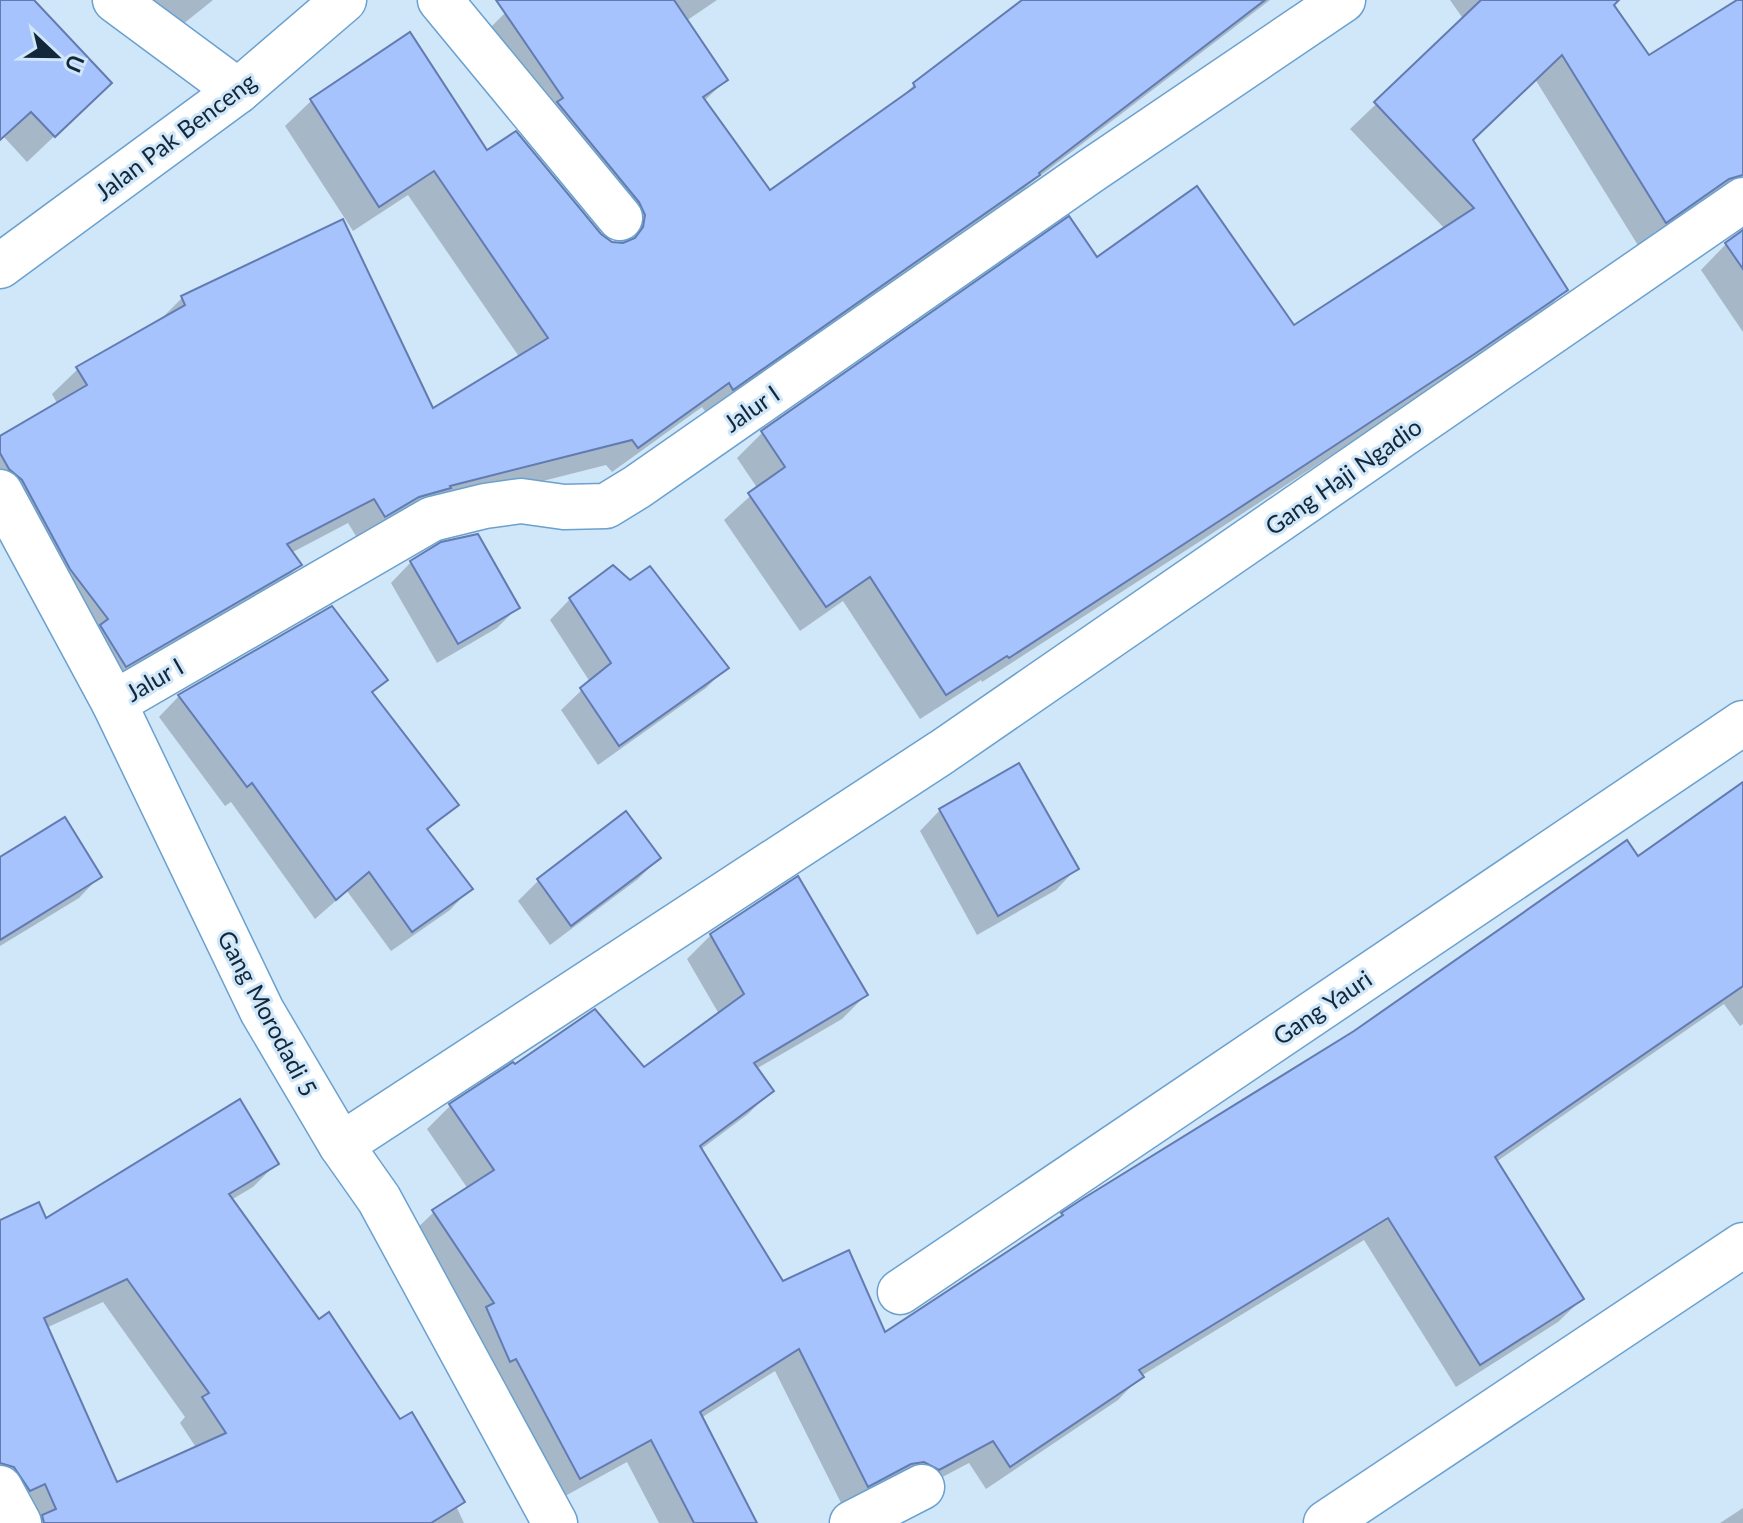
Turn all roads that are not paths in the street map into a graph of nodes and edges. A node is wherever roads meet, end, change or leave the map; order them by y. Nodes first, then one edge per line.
1 (115, 0) edge
2 (344, 0) edge
3 (440, 0) edge
4 (1343, 0) edge
5 (238, 91) junction
6 (1743, 200) edge
7 (620, 218) dead end
8 (0, 266) edge
9 (0, 492) edge
10 (114, 703) junction
11 (1743, 723) edge
12 (341, 1145) junction
13 (1743, 1245) edge
14 (900, 1292) dead end
15 (922, 1487) dead end
16 (0, 1488) edge
17 (19, 1523) edge
18 (555, 1523) edge
19 (852, 1523) edge
20 (1326, 1523) edge

1 - 5 street
2 - 5 street, Jalan Pak Benceng
3 - 7 street
4 - 10 street, Jalur I
5 - 8 street, Jalan Pak Benceng
6 - 12 street, Gang Haji Ngadio
9 - 10 street, Gang Morodadi 5
10 - 12 street, Gang Morodadi 5
11 - 14 street, Gang Yauri
12 - 18 street, Gang Morodadi 5
13 - 20 street
15 - 19 street
16 - 17 street

